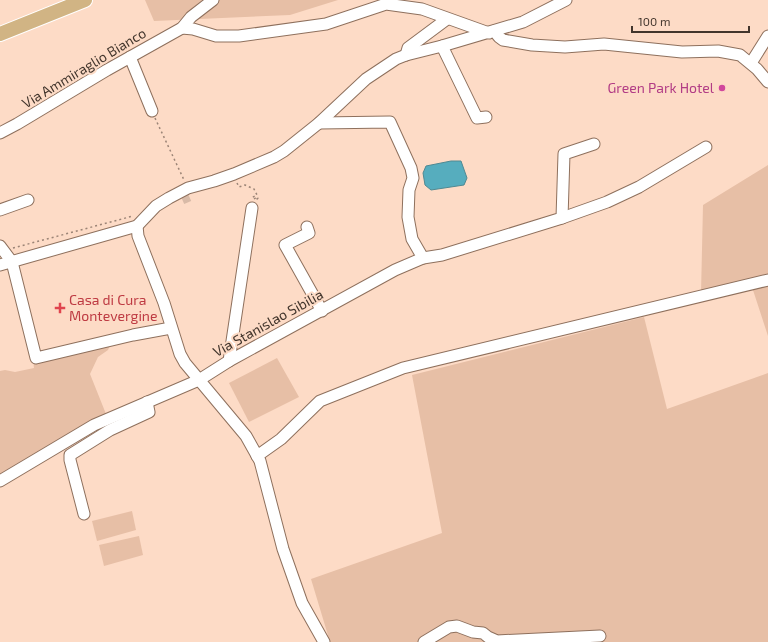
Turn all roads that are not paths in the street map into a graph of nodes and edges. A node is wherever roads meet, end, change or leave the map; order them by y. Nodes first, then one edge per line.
1 (85, 0) edge
2 (213, 0) edge
3 (566, 0) edge
4 (424, 4) edge
5 (447, 19) junction
6 (463, 24) junction
7 (189, 25) junction
8 (491, 32) junction
9 (0, 34) edge
10 (768, 36) edge
11 (464, 40) junction
12 (442, 46) junction
13 (406, 55) junction
14 (130, 57) junction
15 (751, 63) junction
16 (768, 82) edge
17 (152, 111) road end
18 (486, 117) dead end
19 (319, 123) junction
20 (0, 133) edge
21 (594, 144) dead end
22 (706, 147) dead end
23 (28, 200) dead end
24 (251, 202) road end
25 (0, 210) edge
26 (562, 218) junction
27 (137, 226) junction
28 (307, 227) dead end
29 (2, 248) edge
30 (423, 258) junction
31 (12, 262) junction
32 (0, 265) edge
33 (768, 280) edge
34 (322, 311) junction
35 (171, 328) junction
36 (229, 361) junction
37 (199, 380) junction
38 (147, 402) junction
39 (257, 456) junction
40 (0, 481) edge
41 (84, 514) dead end
42 (600, 636) dead end
43 (475, 637) edge
44 (324, 642) edge
45 (424, 642) edge

1 - 9 main road
2 - 7 street, Via Ammiraglio Bianco
3 - 8 street
4 - 5 street
4 - 7 street
5 - 6 street
5 - 13 street
6 - 8 street
6 - 11 street
7 - 14 street, Via Ammiraglio Bianco
8 - 11 street
8 - 15 street
10 - 15 street
11 - 12 street
12 - 13 street
12 - 18 street
13 - 19 street
14 - 17 street
14 - 20 street, Via Ammiraglio Bianco
15 - 16 street
19 - 27 street
19 - 30 street
21 - 26 street
22 - 26 street, Via Stanislao Sibilia
23 - 25 street
24 - 36 street
26 - 30 street, Via Stanislao Sibilia
27 - 31 street
27 - 35 street
28 - 34 street
29 - 31 street
30 - 34 street, Via Stanislao Sibilia
31 - 32 street
31 - 35 street
33 - 39 street
34 - 36 street, Via Stanislao Sibilia
35 - 37 street
36 - 37 street, Via Stanislao Sibilia
37 - 38 street, Via Stanislao Sibilia
37 - 39 street
38 - 40 street, Via Stanislao Sibilia
38 - 41 street
39 - 44 street
42 - 43 street
43 - 45 street

